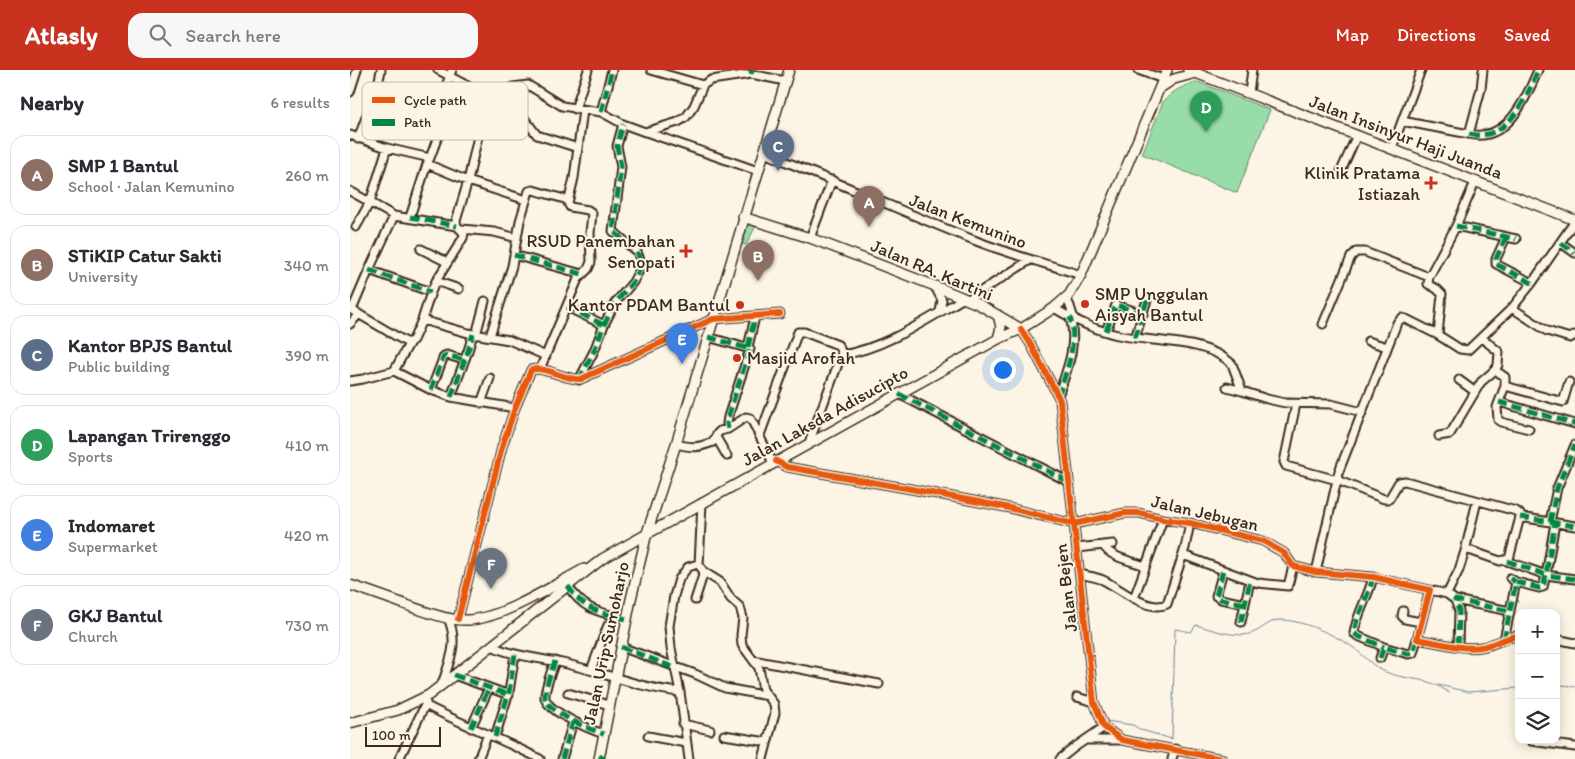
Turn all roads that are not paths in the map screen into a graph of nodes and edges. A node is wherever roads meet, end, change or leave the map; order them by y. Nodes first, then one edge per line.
1 (357, 70) edge
2 (438, 70) edge
3 (588, 70) edge
4 (612, 70) edge
5 (650, 70) edge
6 (789, 70) edge
7 (1138, 70) edge
8 (1252, 70) edge
9 (1421, 70) edge
10 (1483, 70) edge
11 (1538, 70) edge
12 (751, 72) edge
13 (1192, 72) edge
14 (450, 73) edge
15 (1163, 79) edge
16 (785, 81) junction
17 (465, 82) edge
18 (528, 85) edge
19 (703, 85) junction
20 (350, 92) edge
21 (1249, 93) junction
22 (579, 109) junction
23 (601, 112) junction
24 (1402, 121) junction
25 (528, 123) edge
26 (623, 124) junction
27 (362, 127) edge
28 (645, 132) junction
29 (1469, 134) junction
30 (350, 135) edge
31 (1357, 135) junction
32 (358, 138) junction
33 (362, 139) edge
34 (364, 140) edge
35 (437, 140) edge
36 (476, 140) edge
37 (387, 148) junction
38 (578, 148) junction
39 (1392, 148) junction
40 (764, 153) junction
41 (428, 161) junction
42 (758, 171) junction
43 (1341, 171) dead end
44 (832, 180) junction
45 (468, 181) junction
46 (1475, 182) junction
47 (350, 191) edge
48 (526, 200) junction
49 (568, 200) junction
50 (370, 202) junction
51 (394, 216) junction
52 (410, 217) junction
53 (743, 217) junction
54 (1575, 220) edge
55 (1456, 226) junction
56 (356, 227) dead end
57 (460, 228) junction
58 (1506, 237) junction
59 (517, 238) junction
60 (810, 238) junction
61 (1516, 239) dead end
62 (1561, 243) junction
63 (421, 249) dead end
64 (1575, 253) edge
65 (514, 255) junction
66 (1030, 260) junction
67 (447, 262) junction
68 (369, 270) junction
69 (582, 274) junction
70 (1081, 275) junction
71 (1429, 277) junction
72 (436, 281) junction
73 (1532, 283) junction
74 (935, 286) junction
75 (459, 289) dead end
76 (431, 292) junction
77 (1066, 298) junction
78 (965, 299) junction
79 (1148, 300) dead end
80 (485, 301) dead end
81 (566, 307) junction
82 (1054, 308) junction
83 (1512, 308) junction
84 (354, 311) edge
85 (940, 312) junction
86 (780, 314) dead end
87 (1143, 314) junction
88 (998, 315) junction
89 (755, 317) junction
90 (1072, 318) junction
91 (713, 319) junction
92 (422, 320) junction
93 (350, 324) edge
94 (1323, 324) dead end
95 (604, 325) junction
96 (1021, 329) junction
97 (1106, 331) junction
98 (474, 335) junction
99 (1438, 335) junction
100 (1575, 335) edge
101 (490, 336) junction
102 (708, 337) junction
103 (1136, 338) junction
104 (1482, 338) junction
105 (998, 339) junction
106 (1368, 341) dead end
107 (410, 342) junction
108 (748, 347) junction
109 (1387, 347) junction
110 (842, 355) junction
111 (546, 356) junction
112 (464, 360) junction
113 (540, 369) junction
114 (1495, 370) junction
115 (394, 371) junction
116 (490, 378) dead end
117 (579, 380) junction
118 (1459, 380) dead end
119 (350, 381) edge
120 (1569, 382) dead end
121 (1505, 386) junction
122 (1227, 387) dead end
123 (431, 390) junction
124 (1242, 391) junction
125 (1474, 391) junction
126 (900, 394) junction
127 (1058, 396) junction
128 (451, 397) junction
129 (1499, 402) junction
130 (481, 403) junction
131 (1296, 404) junction
132 (515, 408) junction
133 (1362, 412) junction
134 (1575, 424) edge
135 (728, 428) junction
136 (1529, 429) dead end
137 (760, 435) junction
138 (1439, 436) dead end
139 (716, 437) junction
140 (809, 443) junction
141 (676, 444) junction
142 (1575, 445) edge
143 (726, 456) dead end
144 (775, 462) junction
145 (1337, 480) junction
146 (1069, 482) junction
147 (1477, 501) junction
148 (702, 504) junction
149 (656, 506) junction
150 (1520, 517) junction
151 (672, 519) junction
152 (1163, 519) junction
153 (1552, 522) junction
154 (1190, 523) junction
155 (1074, 524) junction
156 (1575, 526) edge
157 (647, 533) junction
158 (1113, 544) dead end
159 (1103, 545) junction
160 (624, 546) junction
161 (1077, 548) junction
162 (1465, 551) junction
163 (1183, 555) junction
164 (602, 559) junction
165 (639, 561) junction
166 (1507, 561) junction
167 (698, 564) junction
168 (1145, 566) junction
169 (1293, 566) junction
170 (1223, 570) junction
171 (704, 572) junction
172 (1316, 572) junction
173 (1080, 574) junction
174 (1546, 575) junction
175 (1373, 577) junction
176 (1575, 579) edge
177 (1250, 581) junction
178 (350, 585) edge
179 (568, 586) junction
180 (1430, 590) junction
181 (1447, 594) junction
182 (1134, 598) junction
183 (695, 600) dead end
184 (1456, 600) junction
185 (1245, 604) junction
186 (1403, 611) dead end
187 (1510, 611) junction
188 (448, 618) junction
189 (626, 619) junction
190 (458, 620) junction
191 (1241, 622) dead end
192 (1421, 622) junction
193 (608, 625) dead end
194 (1418, 636) junction
195 (1515, 636) edge
196 (1504, 640) junction
197 (1560, 641) edge
198 (1575, 643) edge
199 (492, 646) junction
200 (1458, 646) junction
201 (621, 647) junction
202 (1384, 647) junction
203 (515, 654) junction
204 (1380, 658) dead end
205 (753, 660) junction
206 (555, 661) junction
207 (675, 668) junction
208 (591, 670) junction
209 (454, 675) junction
210 (615, 678) junction
211 (442, 684) junction
212 (879, 684) dead end
213 (489, 688) junction
214 (680, 692) junction
215 (568, 693) dead end
216 (509, 695) junction
217 (429, 696) junction
218 (768, 696) junction
219 (1077, 697) dead end
220 (1094, 702) junction
221 (425, 705) junction
222 (609, 705) junction
223 (573, 722) junction
224 (350, 723) edge
225 (683, 724) junction
226 (1104, 727) junction
227 (471, 728) junction
228 (710, 730) dead end
229 (604, 734) junction
230 (492, 735) junction
231 (724, 735) dead end
232 (648, 736) dead end
233 (1084, 740) junction
234 (1122, 740) junction
235 (768, 742) junction
236 (686, 743) junction
237 (1553, 744) edge
238 (1575, 747) edge
239 (1175, 749) junction
240 (601, 758) edge
241 (399, 759) edge
242 (478, 759) edge
243 (540, 759) edge
244 (562, 759) edge
245 (689, 759) edge
246 (762, 759) edge
247 (1060, 759) edge
248 (1172, 759) edge
249 (1223, 759) edge

1 - 20 street
2 - 14 street
3 - 22 street
4 - 23 street
5 - 19 street
6 - 16 main road, Jalan Urip Sumoharjo
7 - 15 street
8 - 21 street
9 - 24 street
10 - 29 street
11 - 29 street
12 - 16 street
12 - 19 street
13 - 15 main road, Jalan Insinyur Haji Juanda
13 - 21 main road, Jalan Insinyur Haji Juanda
14 - 17 street
15 - 70 main road
16 - 40 main road, Jalan Urip Sumoharjo
18 - 22 street
19 - 28 street
21 - 31 main road, Jalan Insinyur Haji Juanda
22 - 23 street
22 - 38 street
23 - 26 street
24 - 29 street
24 - 39 street
25 - 38 street
26 - 28 street
26 - 95 street
27 - 32 street
28 - 42 street
30 - 32 street
31 - 39 main road, Jalan Insinyur Haji Juanda
31 - 43 street
32 - 33 street
34 - 37 street
35 - 41 street
36 - 45 street
37 - 41 street
37 - 50 street
38 - 49 street
39 - 46 main road, Jalan Insinyur Haji Juanda
40 - 42 main road, Jalan Urip Sumoharjo
40 - 44 street, Jalan Kemunino
41 - 45 street
41 - 52 street
42 - 53 main road, Jalan Urip Sumoharjo
44 - 60 street
44 - 66 street, Jalan Kemunino
45 - 48 street
45 - 57 street
46 - 54 main road, Jalan Insinyur Haji Juanda
46 - 55 street
47 - 50 street
48 - 49 street
48 - 59 street
49 - 69 street
50 - 51 street
50 - 56 street
51 - 52 street
51 - 68 street
52 - 57 street
53 - 60 main road, Jalan RA. Kartini
53 - 91 main road, Jalan Urip Sumoharjo
54 - 62 street
55 - 58 street
55 - 71 street
57 - 59 street
57 - 67 street
58 - 61 street
58 - 73 street
59 - 65 street
60 - 74 main road, Jalan RA. Kartini
62 - 64 street
62 - 73 street
63 - 67 street
65 - 69 street
65 - 101 street
66 - 70 street, Jalan Kemunino
66 - 78 street
67 - 72 street
68 - 76 street
68 - 84 street
69 - 81 street
70 - 77 main road
71 - 94 street
71 - 99 street
72 - 75 street
72 - 76 street
73 - 83 street
74 - 78 main road, Jalan RA. Kartini
74 - 85 street
76 - 92 street
77 - 82 main road
77 - 90 street
78 - 85 street
78 - 88 main road, Jalan RA. Kartini
79 - 87 street
80 - 98 street
81 - 95 street
81 - 111 street
82 - 90 street
82 - 96 main road
83 - 100 street
83 - 104 street
84 - 93 street
84 - 107 street
85 - 110 street
86 - 89 street
87 - 97 street
87 - 103 street
88 - 96 main road, Jalan RA. Kartini
88 - 105 main road
89 - 91 street
89 - 108 street
90 - 97 street
90 - 127 street
91 - 102 main road, Jalan Urip Sumoharjo
91 - 117 street
92 - 98 street
92 - 107 street
95 - 117 street
96 - 105 main road, Jalan Laksda Adisucipto
96 - 127 street, Jalan Bejen
97 - 103 street
98 - 101 street
98 - 112 street
99 - 104 street
99 - 109 street
101 - 111 street
102 - 108 street
102 - 141 main road, Jalan Urip Sumoharjo
103 - 124 street
104 - 114 street
105 - 126 main road, Jalan Laksda Adisucipto
106 - 109 street
107 - 115 street
108 - 135 street
109 - 133 street
110 - 137 street
110 - 140 street
111 - 113 street
112 - 123 street
112 - 128 street
113 - 117 street
113 - 132 street
114 - 121 street
114 - 125 street
115 - 119 street
115 - 123 street
116 - 130 street
118 - 125 street
120 - 121 street
121 - 129 street
122 - 124 street
123 - 128 street
124 - 131 street
125 - 138 street
126 - 140 main road, Jalan Laksda Adisucipto
126 - 146 street
127 - 146 street, Jalan Bejen
128 - 130 street
129 - 134 street
129 - 136 street
130 - 132 street
131 - 133 street
131 - 145 street
132 - 190 street
133 - 145 street
135 - 137 street
135 - 139 street
137 - 144 street
139 - 141 street
139 - 143 street
140 - 144 main road, Jalan Laksda Adisucipto
141 - 149 main road, Jalan Urip Sumoharjo
142 - 153 street
144 - 148 main road, Jalan Laksda Adisucipto
144 - 155 street, Jalan Jebugan
145 - 147 street
145 - 172 street
146 - 155 street, Jalan Bejen
147 - 150 street
147 - 162 street
148 - 151 main road, Jalan Laksda Adisucipto
148 - 167 street
149 - 151 main road
149 - 157 main road, Jalan Urip Sumoharjo
150 - 153 street
150 - 166 street
151 - 157 main road, Jalan Laksda Adisucipto
152 - 154 street, Jalan Jebugan
152 - 155 street, Jalan Jebugan
152 - 168 street
153 - 156 street
153 - 174 street
154 - 163 street
154 - 169 street, Jalan Jebugan
155 - 161 street, Jalan Bejen
157 - 160 main road, Jalan Laksda Adisucipto
157 - 165 main road, Jalan Urip Sumoharjo
158 - 159 street
159 - 161 street
159 - 168 street
160 - 164 main road, Jalan Laksda Adisucipto
160 - 165 main road
161 - 173 street, Jalan Bejen
162 - 166 street
162 - 181 street
163 - 170 street
163 - 182 street
164 - 179 main road
164 - 190 main road
165 - 189 main road, Jalan Urip Sumoharjo
166 - 174 street
167 - 171 street
167 - 207 street
168 - 182 street
169 - 172 street
169 - 177 street
170 - 177 street
170 - 185 street
171 - 183 street
171 - 205 street
172 - 175 street
173 - 182 street
173 - 220 street, Jalan Bejen
174 - 176 street
174 - 187 street
175 - 180 street
175 - 202 street
177 - 185 street
178 - 188 main road
179 - 189 street
179 - 199 main road
180 - 181 street
180 - 192 street
181 - 184 street
184 - 187 street
184 - 200 street
185 - 191 street
186 - 192 street
187 - 196 street
188 - 190 main road
188 - 211 street
189 - 201 main road, Jalan Urip Sumoharjo
192 - 194 street
193 - 208 street
194 - 200 street
194 - 202 street
195 - 196 street
196 - 200 street
197 - 198 street
199 - 203 street
199 - 209 main road
201 - 207 street
201 - 210 main road, Jalan Urip Sumoharjo
202 - 204 street
203 - 206 street
203 - 216 street
205 - 212 street
205 - 218 street
206 - 208 street
206 - 223 street
207 - 214 street
207 - 218 street
208 - 210 street
209 - 211 main road
209 - 213 street
210 - 214 street
210 - 222 main road, Jalan Urip Sumoharjo
211 - 217 main road
213 - 216 street
213 - 227 street
214 - 225 street
215 - 222 street
216 - 230 street
217 - 221 street
217 - 224 main road
218 - 235 street
219 - 220 street
220 - 226 street, Jalan Bejen
221 - 227 street
221 - 241 street
222 - 229 main road, Jalan Urip Sumoharjo
223 - 229 street
223 - 244 street
225 - 228 street
225 - 236 street
226 - 233 street
226 - 234 street
227 - 230 street
229 - 240 main road, Jalan Urip Sumoharjo
230 - 242 street
230 - 243 street
231 - 235 street
232 - 236 street
233 - 234 street
233 - 247 street
234 - 239 street
235 - 246 street
236 - 245 street
237 - 238 street
239 - 248 street
239 - 249 street

